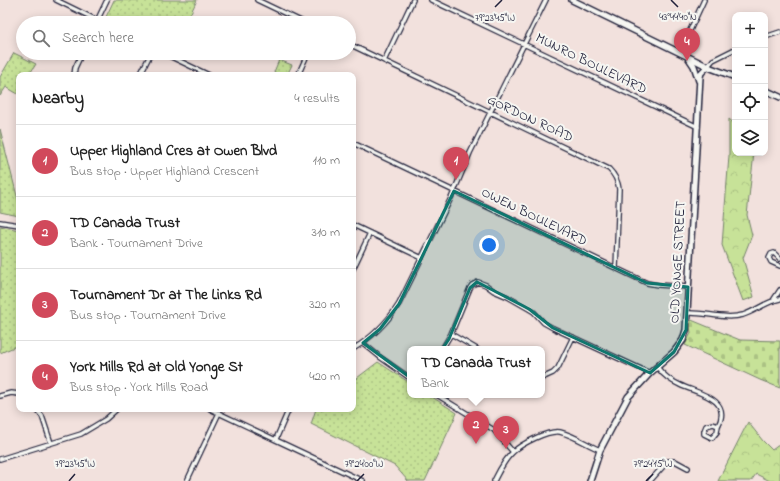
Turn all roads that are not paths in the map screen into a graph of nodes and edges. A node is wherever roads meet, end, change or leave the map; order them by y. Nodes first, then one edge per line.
1 (56, 0) edge
2 (106, 0) edge
3 (259, 0) edge
4 (413, 0) edge
5 (431, 0) edge
6 (546, 0) edge
7 (572, 0) edge
8 (704, 0) edge
9 (86, 16) edge
10 (98, 16) edge
11 (291, 16) edge
12 (780, 32) edge
13 (768, 36) edge
14 (525, 44) junction
15 (356, 47) edge
16 (732, 50) edge
17 (680, 52) junction
18 (687, 56) junction
19 (78, 60) edge
20 (148, 60) edge
21 (177, 60) edge
22 (305, 60) edge
23 (384, 61) junction
24 (710, 67) junction
25 (74, 72) edge
26 (142, 72) edge
27 (203, 72) edge
28 (299, 72) edge
29 (732, 76) edge
30 (700, 86) junction
31 (768, 91) edge
32 (780, 97) edge
33 (491, 113) junction
34 (698, 128) junction
35 (356, 144) edge
36 (454, 191) junction
37 (0, 222) edge
38 (16, 225) edge
39 (356, 226) edge
40 (370, 233) junction
41 (422, 258) junction
42 (780, 258) edge
43 (356, 263) edge
44 (780, 266) edge
45 (616, 268) junction
46 (688, 287) junction
47 (780, 290) edge
48 (780, 299) edge
49 (773, 301) junction
50 (687, 313) junction
51 (451, 334) junction
52 (573, 337) junction
53 (363, 343) junction
54 (444, 346) edge
55 (472, 346) edge
56 (356, 347) edge
57 (657, 367) junction
58 (650, 373) junction
59 (407, 376) edge
60 (545, 377) edge
61 (16, 394) edge
62 (0, 396) edge
63 (443, 398) edge
64 (39, 412) edge
65 (114, 412) edge
66 (289, 412) edge
67 (219, 413) joint
68 (718, 426) dead end
69 (276, 439) junction
70 (51, 443) junction
71 (600, 450) junction
72 (512, 452) junction
73 (0, 459) edge
74 (688, 468) dead end
75 (187, 481) edge
76 (363, 481) edge
77 (494, 481) edge
78 (590, 481) edge
79 (650, 481) edge

1 - 9 street
2 - 10 street
3 - 11 street
4 - 23 street
5 - 14 street, MUNRO BOULEVARD
6 - 14 street
7 - 17 street
8 - 17 street
12 - 13 street
14 - 33 street
14 - 34 street, MUNRO BOULEVARD
15 - 23 street, GORDON ROAD
16 - 24 street
17 - 18 street
18 - 24 street
18 - 30 street
19 - 25 street
20 - 26 street
21 - 27 street
22 - 28 street
23 - 33 street, GORDON ROAD
24 - 29 street
24 - 30 street
30 - 34 street, OLD YONGE STREET
31 - 32 street
33 - 36 street
33 - 45 street, GORDON ROAD
34 - 46 street, OLD YONGE STREET
35 - 36 street, OWEN BOULEVARD
36 - 41 street
36 - 45 street, OWEN BOULEVARD
37 - 38 street
39 - 40 street
40 - 41 street
40 - 43 street
41 - 53 street
42 - 44 street
45 - 46 street, OWEN BOULEVARD
46 - 50 street, OLD YONGE STREET
47 - 49 street
48 - 49 street
49 - 50 street
50 - 57 street, OLD YONGE STREET
51 - 52 street
51 - 54 street
51 - 55 street
52 - 58 street
52 - 60 street
53 - 56 street
53 - 59 street
57 - 58 street, OLD YONGE STREET
57 - 68 street
58 - 71 street, OLD YONGE STREET
61 - 62 street
63 - 72 street
64 - 70 street
65 - 70 street
66 - 69 street
67 - 69 street
67 - 75 street
69 - 76 street
70 - 73 street
71 - 72 street
71 - 78 street, OLD YONGE STREET
72 - 77 street
74 - 79 street

